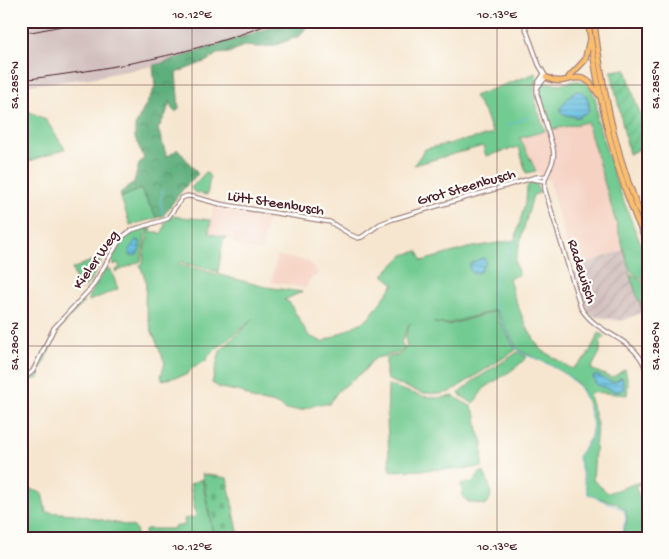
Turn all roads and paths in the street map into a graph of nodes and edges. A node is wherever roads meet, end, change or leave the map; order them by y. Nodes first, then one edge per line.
1 (522, 21) edge
2 (588, 21) edge
3 (594, 21) edge
4 (590, 33) junction
5 (545, 75) junction
6 (567, 79) junction
7 (600, 97) junction
8 (545, 178) junction
9 (187, 196) joint
10 (648, 231) edge
11 (358, 238) joint
12 (648, 245) edge
13 (21, 381) edge
14 (648, 436) edge

1 - 5 street
2 - 4 highway
3 - 10 highway
4 - 6 highway
4 - 7 highway
5 - 6 highway
5 - 8 street
6 - 7 highway
7 - 12 highway
8 - 11 street, Grot Steenbusch
8 - 14 street, Radewisch
9 - 11 street, Lütt Steenbusch
9 - 13 street, Kieler Weg

